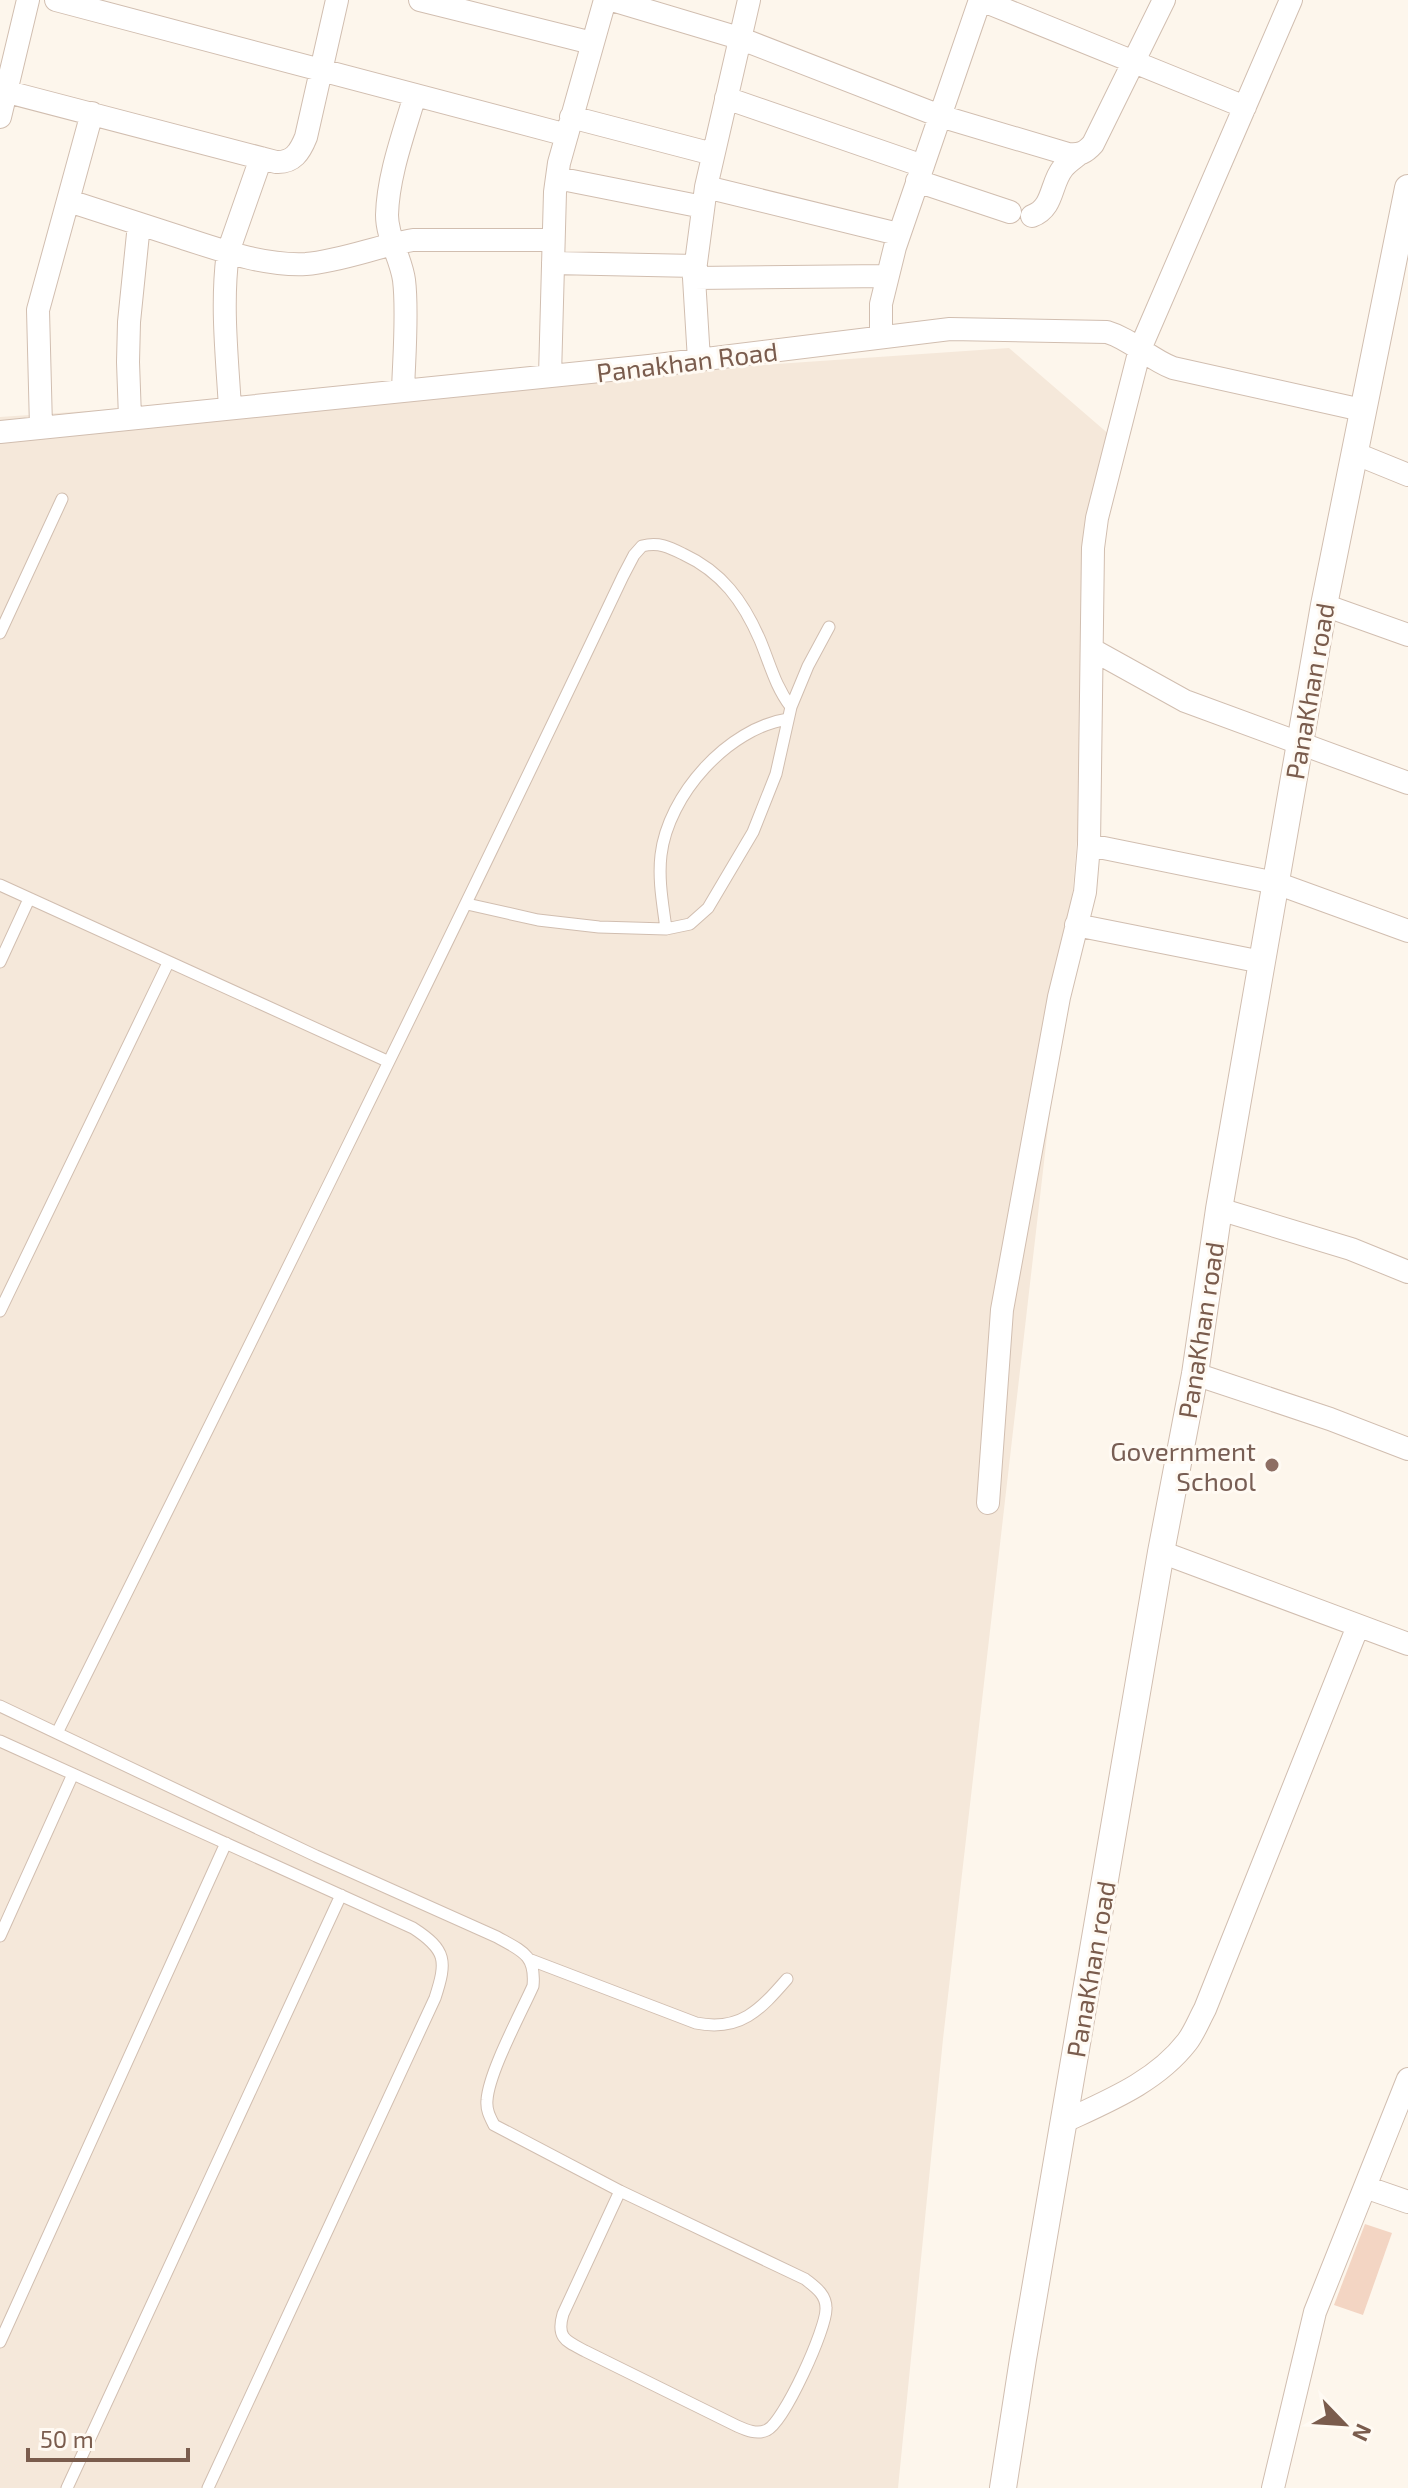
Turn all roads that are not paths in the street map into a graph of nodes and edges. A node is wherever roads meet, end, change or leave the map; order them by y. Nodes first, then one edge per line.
1 (28, 0) edge
2 (56, 0) edge
3 (337, 0) edge
4 (420, 0) edge
5 (605, 0) edge
6 (612, 0) edge
7 (749, 0) edge
8 (980, 0) edge
9 (1164, 0) edge
10 (1291, 0) edge
11 (739, 38) junction
12 (592, 43) junction
13 (1135, 62) junction
14 (321, 71) junction
15 (3, 91) edge
16 (415, 95) junction
17 (726, 98) junction
18 (1245, 107) junction
19 (92, 113) junction
20 (940, 116) junction
21 (0, 117) edge
22 (569, 126) junction
23 (713, 154) junction
24 (1078, 155) junction
25 (261, 158) junction
26 (920, 173) junction
27 (557, 178) junction
28 (1408, 188) edge
29 (705, 197) junction
30 (69, 201) junction
31 (1405, 220) edge
32 (139, 224) junction
33 (898, 234) junction
34 (553, 240) junction
35 (392, 243) junction
36 (228, 252) junction
37 (553, 263) junction
38 (695, 272) junction
39 (887, 276) junction
40 (881, 337) junction
41 (1140, 349) junction
42 (699, 360) junction
43 (550, 376) junction
44 (403, 391) junction
45 (230, 408) junction
46 (1362, 410) junction
47 (130, 418) junction
48 (41, 427) junction
49 (0, 432) edge
50 (1354, 453) junction
51 (1408, 475) edge
52 (62, 499) dead end
53 (1324, 605) junction
54 (829, 627) dead end
55 (0, 633) edge
56 (1408, 635) edge
57 (1093, 650) junction
58 (789, 713) junction
59 (1300, 744) junction
60 (1408, 783) edge
61 (1089, 845) junction
62 (1276, 883) junction
63 (0, 885) edge
64 (29, 899) junction
65 (467, 904) junction
66 (1076, 925) junction
67 (666, 929) junction
68 (1408, 931) edge
69 (0, 962) edge
70 (1262, 962) junction
71 (168, 963) junction
72 (387, 1061) junction
73 (1219, 1209) junction
74 (1408, 1272) edge
75 (0, 1311) edge
76 (1195, 1374) junction
77 (1408, 1449) edge
78 (988, 1503) dead end
79 (1161, 1552) junction
80 (1358, 1626) junction
81 (1408, 1644) edge
82 (0, 1706) edge
83 (57, 1733) junction
84 (0, 1741) edge
85 (73, 1774) junction
86 (226, 1843) junction
87 (341, 1895) junction
88 (0, 1936) edge
89 (531, 1960) junction
90 (787, 1979) dead end
91 (1408, 2079) edge
92 (1063, 2122) junction
93 (1365, 2187) junction
94 (620, 2191) junction
95 (1408, 2202) edge
96 (0, 2342) edge
97 (67, 2488) edge
98 (208, 2488) edge
99 (1003, 2488) edge
100 (1273, 2488) edge

1 - 15 street
2 - 14 street
3 - 14 street
4 - 12 street
5 - 12 street
6 - 11 street
7 - 11 street
8 - 13 street
8 - 20 street
9 - 13 street
10 - 18 street
11 - 17 street
11 - 20 street
12 - 22 street
13 - 18 street
13 - 24 street
14 - 16 street
14 - 25 street
15 - 19 street
15 - 21 street
16 - 22 street
16 - 35 street
17 - 23 street
17 - 26 street
18 - 41 street
19 - 25 street
19 - 30 street
20 - 24 street
20 - 26 street
22 - 23 street
22 - 27 street
23 - 29 street
24 - 26 street
25 - 36 street
26 - 33 street
27 - 29 street
27 - 34 street
28 - 31 street, PanaKhan road
29 - 33 street
29 - 38 street
30 - 32 street
30 - 48 street
31 - 46 street, PanaKhan road
32 - 36 street
32 - 47 street
33 - 39 street
34 - 35 street
34 - 37 street
35 - 36 street
35 - 44 street
36 - 45 street
37 - 38 street
37 - 43 street
38 - 39 street
38 - 42 street
39 - 40 street
40 - 41 street, Panakhan Road
40 - 42 street, Panakhan Road
41 - 46 street, Panakhan Road
41 - 57 street
42 - 43 street, Panakhan Road
43 - 44 street, Panakhan Road
44 - 45 street, Panakhan Road
45 - 47 street, Panakhan Road
46 - 50 street, PanaKhan road
47 - 48 street, Panakhan Road
48 - 49 street, Panakhan Road
50 - 51 street
50 - 53 street, PanaKhan road
52 - 55 lane
53 - 56 street
53 - 59 street, PanaKhan road
54 - 58 lane
57 - 59 street
57 - 61 street
58 - 65 lane
58 - 67 lane
58 - 67 lane
59 - 60 street
59 - 62 street, PanaKhan road
61 - 62 street
61 - 66 street
62 - 68 street
62 - 70 street, PanaKhan road
63 - 64 lane
64 - 69 lane
64 - 71 lane
65 - 67 lane
65 - 72 lane
66 - 70 street
66 - 78 street
70 - 73 street, PanaKhan road
71 - 72 lane
71 - 75 lane
72 - 83 lane
73 - 74 street
73 - 76 street, PanaKhan road
76 - 77 street
76 - 79 street, PanaKhan road
79 - 80 street
79 - 92 street, PanaKhan road
80 - 81 street
80 - 92 street
82 - 83 lane
83 - 89 lane
84 - 85 lane
85 - 86 lane
85 - 88 lane
86 - 87 lane
86 - 96 lane
87 - 97 lane
87 - 98 lane
89 - 90 lane
89 - 94 lane
91 - 93 street
92 - 99 street, PanaKhan road
93 - 95 street
93 - 100 street
94 - 94 lane

